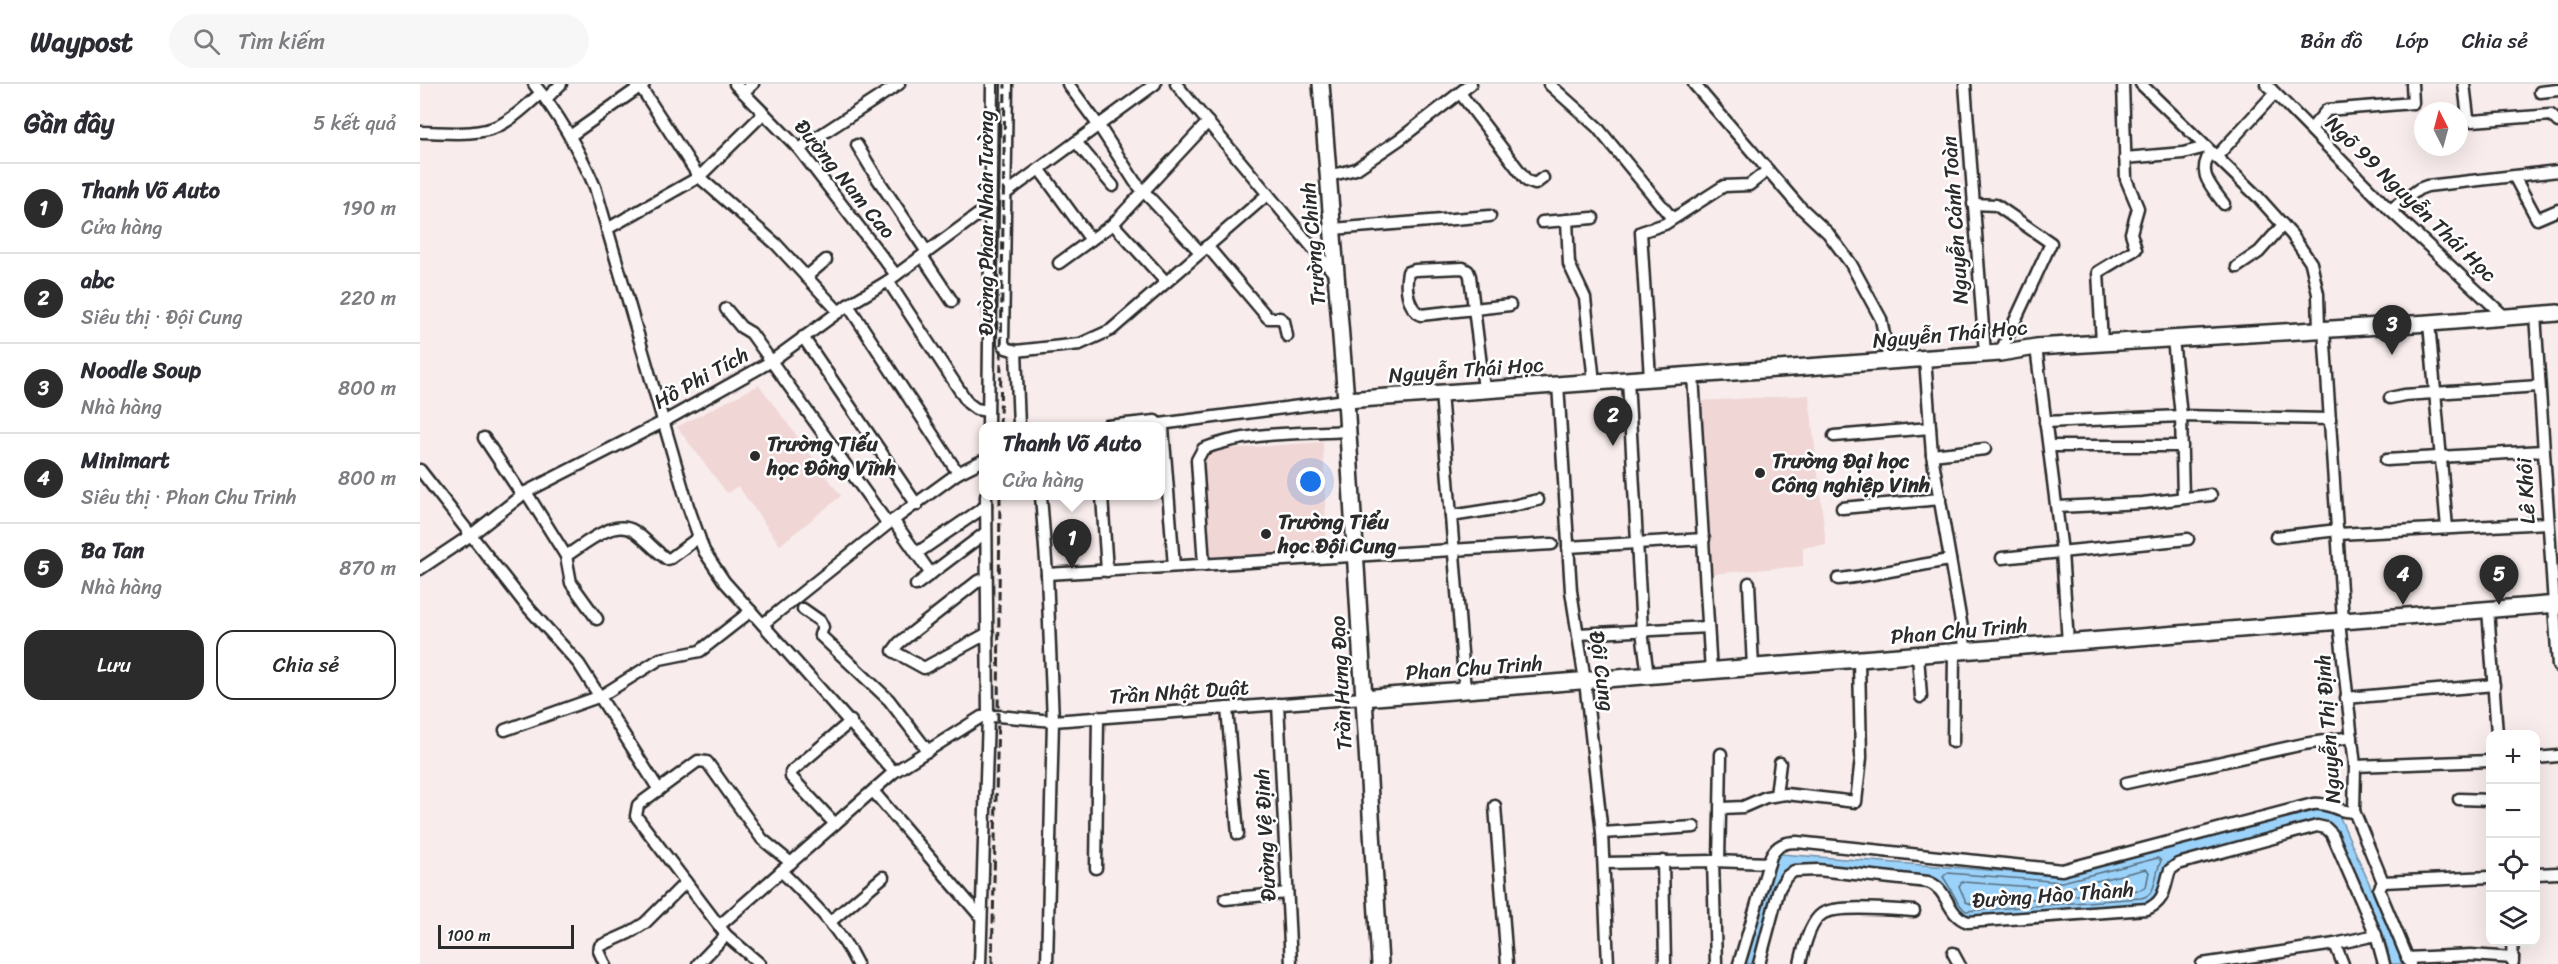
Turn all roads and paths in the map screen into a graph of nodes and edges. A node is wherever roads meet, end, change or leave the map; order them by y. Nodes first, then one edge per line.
1 (534, 84) edge
2 (561, 84) edge
3 (753, 84) edge
4 (899, 84) edge
5 (992, 84) edge
6 (1007, 84) edge
7 (1068, 84) edge
8 (1155, 84) edge
9 (1176, 84) edge
10 (1321, 84) edge
11 (1472, 84) edge
12 (1549, 84) edge
13 (1694, 84) edge
14 (1965, 84) edge
15 (2123, 84) edge
16 (2141, 84) edge
17 (2266, 84) edge
18 (2412, 84) edge
19 (2464, 84) edge
20 (642, 85) edge
21 (739, 88) edge
22 (2558, 90) edge
23 (2540, 92) dead end
24 (1460, 93) junction
25 (2274, 94) junction
26 (544, 96) junction
27 (764, 113) junction
28 (1208, 122) junction
29 (2558, 122) edge
30 (1099, 126) junction
31 (2311, 129) junction
32 (420, 132) edge
33 (570, 136) junction
34 (1076, 142) junction
35 (857, 145) dead end
36 (799, 149) junction
37 (2211, 152) junction
38 (2125, 158) junction
39 (1040, 170) junction
40 (1768, 170) junction
41 (2558, 171) edge
42 (1329, 176) junction
43 (699, 177) junction
44 (1543, 178) dead end
45 (2515, 178) junction
46 (1113, 186) dead end
47 (1143, 190) junction
48 (1005, 194) junction
49 (1268, 194) junction
50 (1973, 204) junction
51 (2224, 204) dead end
52 (991, 206) junction
53 (2390, 210) junction
54 (2558, 210) edge
55 (1490, 216) dead end
56 (1671, 217) junction
57 (1593, 218) dead end
58 (1567, 220) junction
59 (1542, 222) dead end
60 (1113, 224) junction
61 (2283, 225) junction
62 (607, 229) junction
63 (1333, 229) junction
64 (1091, 240) junction
65 (1204, 249) junction
66 (925, 254) junction
67 (826, 260) dead end
68 (1059, 263) dead end
69 (2237, 267) dead end
70 (1336, 276) junction
71 (806, 277) junction
72 (892, 278) junction
73 (1166, 282) junction
74 (952, 301) dead end
75 (1510, 305) dead end
76 (726, 309) dead end
77 (843, 309) junction
78 (1474, 309) junction
79 (2558, 313) edge
80 (2535, 314) junction
81 (2504, 316) junction
82 (2429, 323) junction
83 (2322, 329) junction
84 (1287, 336) dead end
85 (803, 337) junction
86 (2173, 339) junction
87 (2102, 343) junction
88 (2036, 347) junction
89 (1016, 351) junction
90 (1992, 353) junction
91 (1925, 358) junction
92 (1889, 361) junction
93 (770, 362) junction
94 (1693, 375) junction
95 (1650, 378) junction
96 (1628, 380) junction
97 (1593, 382) junction
98 (1558, 384) junction
99 (2540, 386) junction
100 (1484, 389) junction
101 (1441, 393) junction
102 (2435, 393) junction
103 (2390, 398) dead end
104 (1346, 400) junction
105 (988, 411) junction
106 (2181, 416) junction
107 (2330, 418) junction
108 (663, 422) junction
109 (988, 422) edge
110 (1019, 422) edge
111 (2045, 422) junction
112 (1165, 423) edge
113 (1930, 428) junction
114 (1348, 431) junction
115 (1834, 436) dead end
116 (484, 438) dead end
117 (2049, 446) junction
118 (2182, 446) junction
119 (1985, 449) dead end
120 (2543, 451) junction
121 (1932, 455) junction
122 (2441, 457) junction
123 (2386, 460) dead end
124 (979, 462) edge
125 (420, 470) edge
126 (958, 473) junction
127 (1165, 489) edge
128 (524, 493) junction
129 (2211, 495) dead end
130 (2183, 498) junction
131 (1940, 499) junction
132 (1041, 500) edge
133 (1102, 500) edge
134 (1538, 500) dead end
135 (986, 501) edge
136 (916, 505) junction
137 (2057, 507) junction
138 (1842, 508) dead end
139 (1451, 516) junction
140 (891, 522) junction
141 (2548, 523) junction
142 (2447, 528) junction
143 (2338, 532) junction
144 (985, 533) junction
145 (471, 535) junction
146 (699, 537) junction
147 (2276, 537) dead end
148 (1704, 539) junction
149 (2188, 539) dead end
150 (1637, 543) junction
151 (1552, 544) dead end
152 (1568, 547) junction
153 (1454, 549) junction
154 (2062, 552) junction
155 (917, 553) junction
156 (1355, 555) junction
157 (566, 556) junction
158 (2002, 558) dead end
159 (1950, 560) junction
160 (1204, 564) junction
161 (1174, 566) junction
162 (420, 569) edge
163 (1107, 571) junction
164 (932, 574) junction
165 (1047, 574) junction
166 (986, 579) junction
167 (1838, 579) dead end
168 (1749, 584) dead end
169 (916, 585) dead end
170 (2555, 604) edge
171 (803, 609) dead end
172 (2488, 609) junction
173 (751, 611) junction
174 (597, 619) dead end
175 (2341, 621) junction
176 (763, 624) junction
177 (1708, 627) junction
178 (1642, 631) junction
179 (988, 633) junction
180 (1578, 634) junction
181 (2068, 643) junction
182 (1960, 652) junction
183 (1918, 655) junction
184 (1859, 660) junction
185 (2558, 666) edge
186 (1753, 668) junction
187 (1711, 672) junction
188 (1648, 676) junction
189 (1586, 681) junction
190 (2494, 685) junction
191 (1465, 690) junction
192 (601, 696) junction
193 (1921, 697) dead end
194 (1363, 698) junction
195 (2346, 698) junction
196 (1278, 704) junction
197 (1227, 708) junction
198 (993, 716) junction
199 (1098, 717) junction
200 (851, 721) junction
201 (1053, 721) junction
202 (505, 730) dead end
203 (2497, 730) edge
204 (2352, 737) junction
205 (1953, 742) dead end
206 (928, 751) junction
207 (1721, 753) dead end
208 (2558, 756) edge
209 (2540, 758) edge
210 (2486, 761) edge
211 (1780, 762) dead end
212 (2355, 766) junction
213 (894, 772) junction
214 (2126, 783) dead end
215 (659, 790) junction
216 (873, 791) junction
217 (1776, 795) junction
218 (2459, 800) dead end
219 (2486, 800) edge
220 (1495, 806) dead end
221 (2354, 811) junction
222 (1720, 812) junction
223 (835, 825) junction
224 (1694, 827) dead end
225 (1602, 833) junction
226 (1238, 834) dead end
227 (1663, 861) junction
228 (1716, 861) junction
229 (791, 862) junction
230 (1604, 863) junction
231 (1769, 863) junction
232 (1096, 868) dead end
233 (781, 871) junction
234 (2558, 873) edge
235 (2540, 874) edge
236 (2486, 876) edge
237 (883, 877) dead end
238 (686, 882) junction
239 (2383, 882) junction
240 (1287, 893) junction
241 (1225, 899) dead end
242 (1914, 911) dead end
243 (980, 916) junction
244 (831, 922) junction
245 (722, 930) junction
246 (2376, 935) junction
247 (2335, 944) junction
248 (2512, 946) edge
249 (1953, 953) dead end
250 (2408, 961) edge
251 (2513, 961) edge
252 (1383, 962) edge
253 (605, 964) edge
254 (698, 964) edge
255 (760, 964) edge
256 (857, 964) edge
257 (980, 964) edge
258 (1047, 964) edge
259 (1291, 964) edge
260 (1507, 964) edge
261 (1608, 964) edge
262 (1665, 964) edge
263 (1716, 964) edge
264 (1739, 964) edge
265 (1759, 964) edge
266 (1800, 964) edge
267 (1959, 964) edge
268 (2202, 964) edge
269 (2343, 964) edge
270 (2384, 964) edge

1 - 26 street
2 - 26 street
3 - 21 street
4 - 36 street
5 - 52 street
6 - 48 street, Đường Phan Nhân Tường
7 - 30 street
8 - 30 street
9 - 28 street
10 - 42 main road, Trường Chinh
11 - 24 street
12 - 56 street
13 - 40 street
14 - 50 street, Nguyễn Cảnh Toàn
15 - 38 street
16 - 37 street, Nguyễn Thị Định
17 - 25 street, Ngõ 99 Nguyễn Thái Học
18 - 31 street
19 - 29 street
20 - 33 street
20 - 43 street
21 - 27 street, Đường Nam Cao
22 - 23 street
24 - 42 street
24 - 44 street
25 - 31 street, Ngõ 99 Nguyễn Thái Học
25 - 37 street
26 - 32 street
26 - 33 street
27 - 36 street, Đường Nam Cao
27 - 43 street
28 - 47 street
28 - 49 street
30 - 34 street
30 - 47 street
31 - 53 street, Ngõ 99 Nguyễn Thái Học
33 - 62 street
34 - 39 street
34 - 46 street
35 - 66 street
36 - 72 street, Đường Nam Cao
37 - 38 street
37 - 51 street
37 - 61 street, Nguyễn Thị Định
38 - 87 street
39 - 48 street
39 - 64 street
40 - 56 street
40 - 92 street
41 - 45 street
42 - 63 main road, Trường Chinh
43 - 62 street
43 - 71 street
45 - 53 street
45 - 54 street
47 - 60 street
47 - 65 street
48 - 89 street, Đường Phan Nhân Tường
49 - 65 street
49 - 70 street
50 - 90 street, Nguyễn Cảnh Toàn
50 - 90 street
52 - 66 street, Hồ Phi Tích
52 - 105 street
53 - 81 street, Ngõ 99 Nguyễn Thái Học
55 - 63 street
56 - 95 street
57 - 58 street
58 - 59 street
58 - 97 street
60 - 64 street
60 - 73 street
61 - 69 street
61 - 83 street, Nguyễn Thị Định
62 - 108 street
63 - 70 main road, Trường Chinh
64 - 68 street
65 - 73 street
65 - 84 street
66 - 72 street, Hồ Phi Tích
66 - 74 street
67 - 71 street
70 - 104 main road, Trường Chinh
71 - 77 street
72 - 77 street, Hồ Phi Tích
72 - 105 street, Đường Nam Cao
73 - 89 street
75 - 78 street
76 - 93 street
77 - 85 street, Hồ Phi Tích
77 - 126 street
78 - 78 street
78 - 100 street
79 - 80 main road, Nguyễn Thái Học
80 - 81 main road, Nguyễn Thái Học
80 - 99 street, Lê Khôi
81 - 82 main road, Nguyễn Thái Học
82 - 83 main road, Nguyễn Thái Học
82 - 102 street
83 - 86 main road, Nguyễn Thái Học
83 - 107 street, Nguyễn Thị Định
85 - 93 street, Hồ Phi Tích
85 - 136 street
86 - 87 main road, Nguyễn Thái Học
86 - 106 street
87 - 88 main road, Nguyễn Thái Học
88 - 90 main road, Nguyễn Thái Học
88 - 111 street
89 - 110 street, Đường Phan Nhân Tường
90 - 91 main road, Nguyễn Thái Học
91 - 92 main road, Nguyễn Thái Học
91 - 113 street
92 - 94 main road, Nguyễn Thái Học
93 - 108 street, Hồ Phi Tích
93 - 140 street
94 - 95 main road, Nguyễn Thái Học
94 - 148 street
95 - 96 main road, Nguyễn Thái Học
96 - 97 main road, Nguyễn Thái Học
96 - 150 street
97 - 98 main road, Nguyễn Thái Học
98 - 100 main road, Nguyễn Thái Học
98 - 152 street, Đội Cung
99 - 102 street
99 - 120 street, Lê Khôi
100 - 101 main road, Nguyễn Thái Học
101 - 104 main road, Nguyễn Thái Học
101 - 139 street
102 - 103 street
102 - 122 street
104 - 112 street
104 - 114 main road, Trần Hưng Đạo
105 - 109 street
106 - 107 street
106 - 111 street
106 - 118 street
107 - 143 street, Nguyễn Thị Định
108 - 128 street, Hồ Phi Tích
108 - 146 street
111 - 117 street
113 - 115 street
113 - 121 street
114 - 156 main road, Trần Hưng Đạo
114 - 160 street
116 - 128 street
117 - 118 street
117 - 137 street
118 - 130 street
119 - 121 street
120 - 122 street
120 - 141 street, Lê Khôi
121 - 131 street
122 - 123 street
122 - 142 street
124 - 126 street
125 - 145 street
126 - 136 street
127 - 161 street
128 - 145 street, Hồ Phi Tích
128 - 157 street
129 - 130 street
130 - 137 street
131 - 138 street
131 - 159 street
132 - 165 street
133 - 163 street
134 - 139 street
135 - 144 street
135 - 155 street
136 - 140 street
137 - 154 street
139 - 153 street
140 - 155 street
140 - 176 street
141 - 142 street
141 - 170 street, Lê Khôi
142 - 143 street
143 - 147 street
143 - 175 street, Nguyễn Thị Định
144 - 164 street
144 - 166 street
145 - 162 street, Hồ Phi Tích
145 - 192 street
146 - 157 street
146 - 173 street
148 - 150 street
148 - 177 street
149 - 154 street
150 - 152 street
150 - 178 street
151 - 153 street
152 - 180 street, Đội Cung
153 - 156 street
153 - 191 street
154 - 158 street
154 - 181 street
155 - 164 street
156 - 160 street
156 - 194 main road, Trần Hưng Đạo
157 - 174 street
159 - 167 street
159 - 182 street
160 - 161 street
161 - 163 street
163 - 165 street
164 - 169 street
165 - 201 street
166 - 179 street
166 - 179 street
168 - 186 street
170 - 172 main road, Phan Chu Trinh
170 - 185 street, Lê Khôi
171 - 206 street
172 - 175 main road, Phan Chu Trinh
172 - 190 street
173 - 176 street
173 - 192 street
175 - 181 main road, Phan Chu Trinh
175 - 195 street, Nguyễn Thị Định
176 - 200 street
177 - 178 street
177 - 187 street
178 - 180 street
178 - 188 street
179 - 198 street
180 - 189 street, Đội Cung
181 - 182 main road, Phan Chu Trinh
182 - 183 main road, Phan Chu Trinh
182 - 205 street
183 - 184 main road, Phan Chu Trinh
183 - 193 street
184 - 186 main road, Phan Chu Trinh
184 - 217 street
186 - 187 main road, Phan Chu Trinh
187 - 188 main road, Phan Chu Trinh
188 - 189 main road, Phan Chu Trinh
189 - 191 main road, Phan Chu Trinh
189 - 225 street, Đội Cung
190 - 195 street
190 - 203 street
191 - 194 main road, Phan Chu Trinh
192 - 202 street
192 - 215 street
194 - 196 street, Trần Nhật Duật
194 - 252 main road, Trần Hưng Đạo
195 - 204 street, Nguyễn Thị Định
196 - 197 street, Trần Nhật Duật
196 - 240 street, Đường Vệ Định
197 - 199 street, Trần Nhật Duật
197 - 226 street
198 - 201 street, Trần Nhật Duật
198 - 206 street
198 - 243 street
199 - 201 street, Trần Nhật Duật
199 - 232 street
200 - 213 street
200 - 223 street
201 - 258 street
204 - 212 street, Nguyễn Thị Định
204 - 214 street
206 - 213 street
207 - 222 street
208 - 209 street
210 - 212 street
211 - 217 street
212 - 221 street, Nguyễn Thị Định
213 - 216 street
215 - 229 street
215 - 238 street
216 - 223 street
216 - 243 street
217 - 222 street
218 - 219 street
220 - 260 street
221 - 231 street
221 - 239 street, Nguyễn Thị Định
222 - 228 street
223 - 229 street
224 - 225 street
225 - 230 street, Đội Cung
227 - 228 street
227 - 230 street
227 - 262 street
228 - 231 street
228 - 263 street
229 - 233 street
230 - 261 street, Đội Cung
231 - 264 street
233 - 244 street
233 - 245 street
234 - 235 street
236 - 239 street
237 - 244 street
238 - 245 street
238 - 253 street
239 - 250 street, Nguyễn Thị Định
240 - 241 street
240 - 259 street, Đường Vệ Định
242 - 266 street
243 - 257 street
244 - 256 street
245 - 254 street
245 - 255 street
246 - 247 street
246 - 265 street, Đường Hào Thành
246 - 270 street, Đường Hào Thành
247 - 268 street
247 - 269 street
248 - 251 street
249 - 267 street
250 - 251 street

